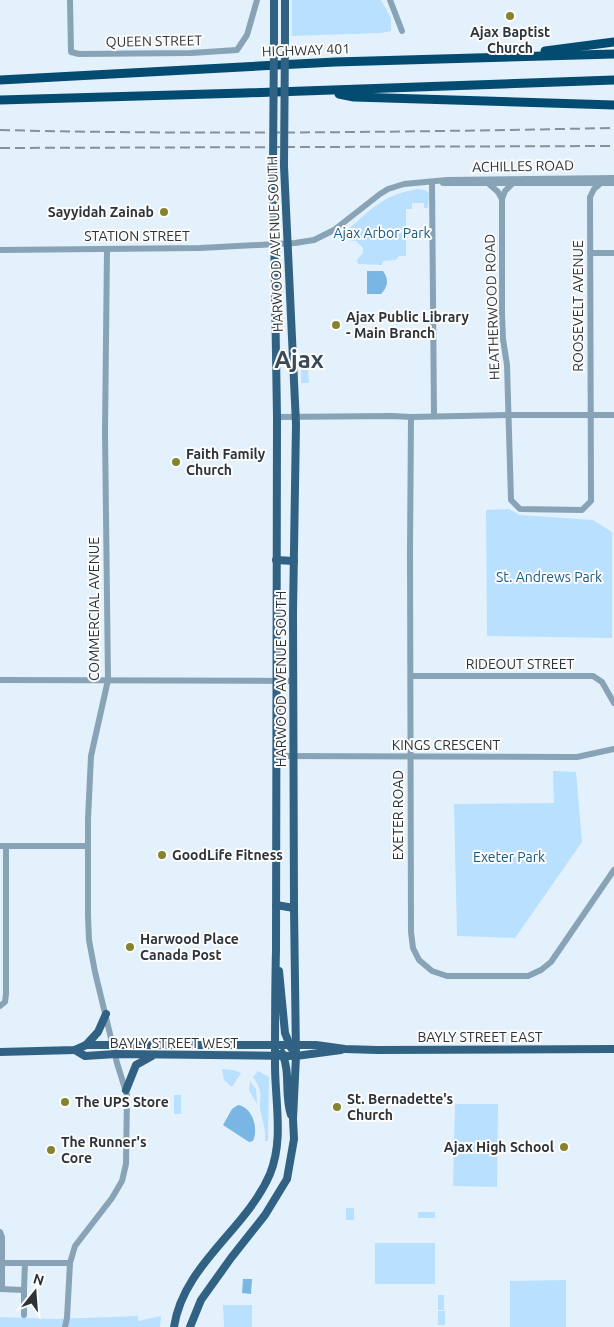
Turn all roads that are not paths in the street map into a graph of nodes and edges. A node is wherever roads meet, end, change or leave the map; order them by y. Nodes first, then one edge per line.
1 (70, 0) edge
2 (257, 0) edge
3 (274, 0) edge
4 (284, 0) edge
5 (390, 0) edge
6 (402, 32) dead end
7 (614, 42) edge
8 (614, 54) edge
9 (490, 58) junction
10 (0, 80) edge
11 (614, 80) edge
12 (324, 90) junction
13 (0, 100) edge
14 (614, 105) edge
15 (614, 178) edge
16 (432, 182) junction
17 (578, 183) junction
18 (601, 183) junction
19 (614, 183) edge
20 (489, 184) junction
21 (512, 184) junction
22 (590, 197) junction
23 (502, 199) junction
24 (286, 244) junction
25 (274, 245) junction
26 (107, 249) junction
27 (0, 250) edge
28 (590, 253) junction
29 (614, 253) edge
30 (508, 415) junction
31 (591, 415) junction
32 (434, 416) junction
33 (614, 416) edge
34 (276, 417) junction
35 (295, 417) junction
36 (411, 417) junction
37 (276, 560) junction
38 (294, 561) junction
39 (411, 676) junction
40 (0, 680) edge
41 (108, 680) junction
42 (276, 680) junction
43 (294, 681) junction
44 (614, 703) edge
45 (614, 749) edge
46 (276, 756) junction
47 (294, 756) junction
48 (411, 756) junction
49 (3, 846) edge
50 (88, 846) junction
51 (614, 870) edge
52 (276, 905) junction
53 (294, 908) junction
54 (276, 952) junction
55 (1, 1006) edge
56 (106, 1014) junction
57 (86, 1046) junction
58 (113, 1046) junction
59 (275, 1046) junction
60 (293, 1046) junction
61 (345, 1049) junction
62 (614, 1049) edge
63 (75, 1050) junction
64 (0, 1052) edge
65 (116, 1054) junction
66 (153, 1055) junction
67 (279, 1056) junction
68 (296, 1056) junction
69 (126, 1090) junction
70 (293, 1119) junction
71 (0, 1232) edge
72 (2, 1262) junction
73 (25, 1263) junction
74 (70, 1263) junction
75 (1, 1289) edge
76 (24, 1290) junction
77 (24, 1315) dead end
78 (65, 1327) edge
79 (174, 1327) edge
80 (190, 1327) edge

1 - 2 street, QUEEN STREET
3 - 25 main road, HARWOOD AVENUE SOUTH, bridge
4 - 24 main road, HARWOOD AVENUE SOUTH, bridge
5 - 6 street
7 - 9 highway
8 - 9 highway, HIGHWAY 401
9 - 10 highway, HIGHWAY 401
11 - 12 highway
12 - 13 highway
12 - 14 highway
15 - 16 street, ACHILLES ROAD
16 - 20 street, ACHILLES ROAD
16 - 24 street, ACHILLES ROAD
16 - 32 street
17 - 18 street, ACHILLES ROAD
17 - 21 street, ACHILLES ROAD
17 - 22 street
18 - 19 street, ACHILLES ROAD
18 - 22 street
20 - 21 street, ACHILLES ROAD
20 - 23 street
21 - 23 street
22 - 28 street, ROOSEVELT AVENUE
23 - 30 street, HEATHERWOOD ROAD
24 - 25 street, ACHILLES ROAD
24 - 35 main road, HARWOOD AVENUE SOUTH
25 - 26 street, STATION STREET
25 - 34 main road, HARWOOD AVENUE SOUTH
26 - 27 street, STATION STREET
26 - 41 street, COMMERCIAL AVENUE
28 - 29 street
28 - 31 street, ROOSEVELT AVENUE
30 - 31 street
30 - 31 street, HEATHERWOOD ROAD
30 - 32 street
31 - 33 street
32 - 36 street
34 - 35 street
34 - 37 main road, HARWOOD AVENUE SOUTH
35 - 36 street
35 - 38 main road, HARWOOD AVENUE SOUTH
36 - 39 street, EXETER ROAD
37 - 38 main road
37 - 42 main road, HARWOOD AVENUE SOUTH
38 - 43 main road, HARWOOD AVENUE SOUTH
39 - 44 street, RIDEOUT STREET
39 - 48 street, EXETER ROAD
40 - 41 street
41 - 42 street
41 - 50 street, COMMERCIAL AVENUE
42 - 43 street
42 - 46 main road, HARWOOD AVENUE SOUTH
43 - 47 main road, HARWOOD AVENUE SOUTH
45 - 48 street, KINGS CRESCENT
46 - 47 street, KINGS CRESCENT
46 - 52 main road, HARWOOD AVENUE SOUTH
47 - 48 street, KINGS CRESCENT
47 - 53 main road, HARWOOD AVENUE SOUTH
48 - 51 street, EXETER ROAD
49 - 50 street
49 - 55 street
50 - 56 street, COMMERCIAL AVENUE
52 - 53 main road
52 - 54 main road, HARWOOD AVENUE SOUTH
53 - 60 main road, HARWOOD AVENUE SOUTH
54 - 59 main road, HARWOOD AVENUE SOUTH
54 - 60 main road
56 - 57 main road
56 - 58 street, COMMERCIAL AVENUE
57 - 58 main road, BAYLY STREET WEST
57 - 63 main road, BAYLY STREET WEST
58 - 59 main road, BAYLY STREET WEST
58 - 65 street, COMMERCIAL AVENUE
59 - 60 main road, BAYLY STREET WEST
59 - 67 main road
60 - 61 main road, BAYLY STREET EAST
60 - 68 main road, HARWOOD AVENUE SOUTH
61 - 62 main road, BAYLY STREET EAST
61 - 68 main road, BAYLY STREET EAST
63 - 64 main road, BAYLY STREET WEST
63 - 65 main road, BAYLY STREET WEST
65 - 66 main road, BAYLY STREET WEST
65 - 69 street, COMMERCIAL AVENUE
66 - 67 main road, BAYLY STREET WEST
66 - 69 main road
67 - 68 main road, BAYLY STREET WEST
67 - 70 main road
67 - 79 main road
68 - 70 main road, HARWOOD AVENUE SOUTH
69 - 74 street, COMMERCIAL AVENUE
70 - 80 main road, HARWOOD AVENUE SOUTH
71 - 72 street
72 - 73 street
72 - 75 street
73 - 74 street
73 - 76 street
74 - 78 street
75 - 76 street
76 - 77 street

